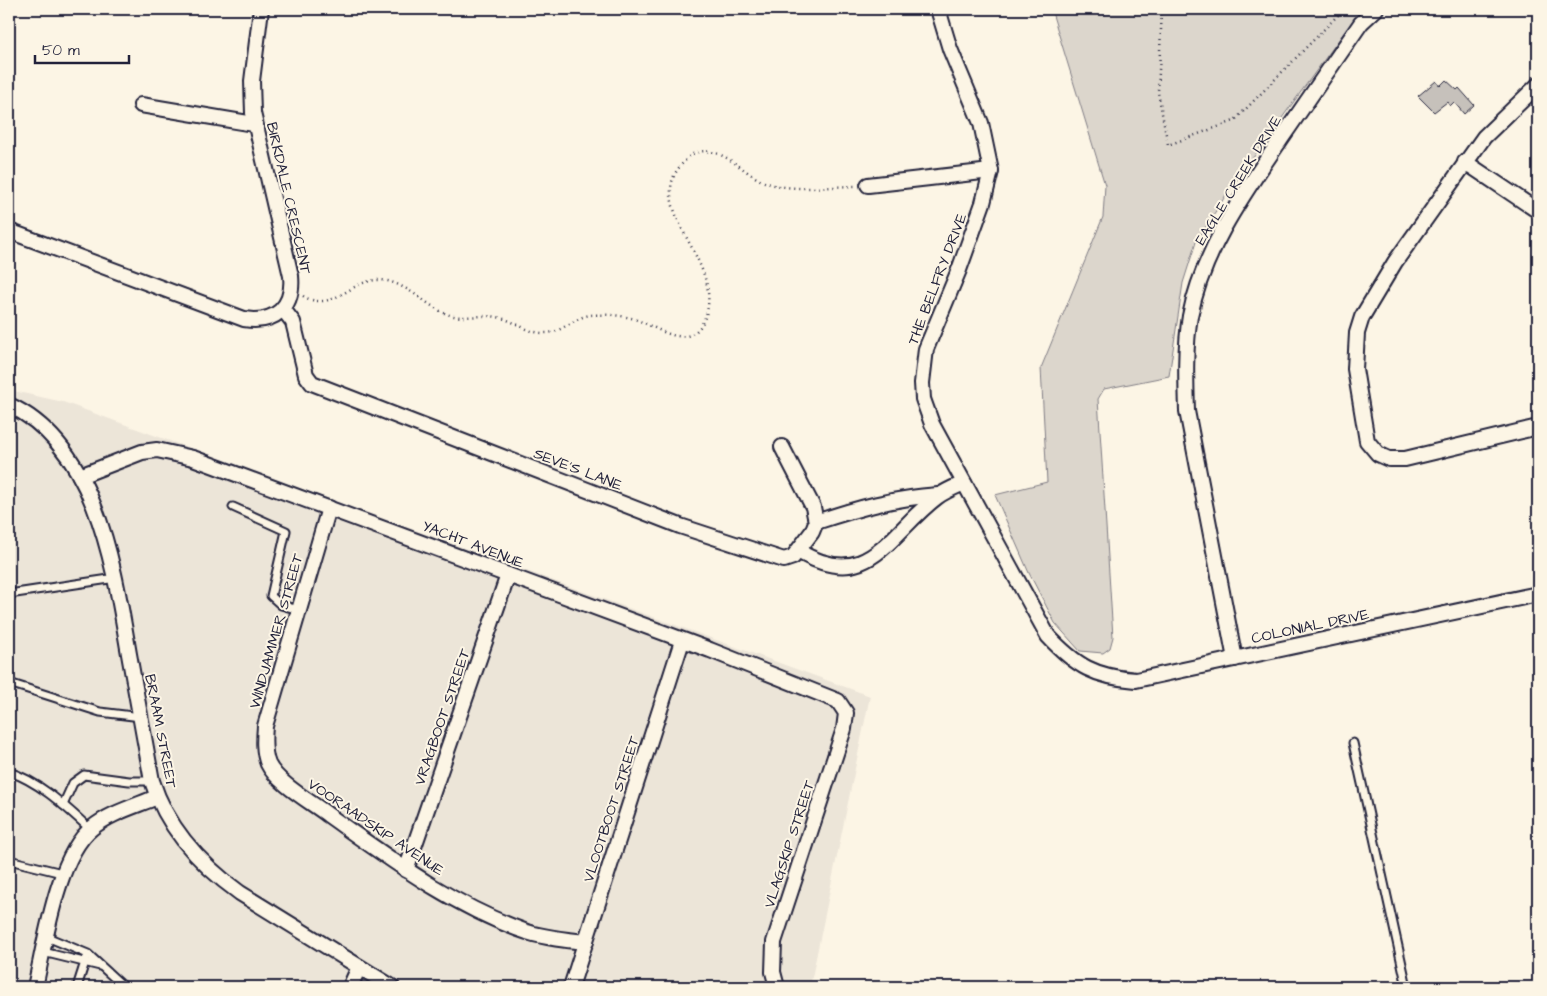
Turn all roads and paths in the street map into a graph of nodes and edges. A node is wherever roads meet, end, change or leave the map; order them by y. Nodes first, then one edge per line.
1 (261, 9) edge
2 (938, 9) edge
3 (1162, 9) edge
4 (1344, 9) edge
5 (1376, 9) edge
6 (1538, 85) edge
7 (141, 105) dead end
8 (254, 124) junction
9 (1465, 162) junction
10 (991, 171) junction
11 (868, 186) joint
12 (1538, 211) edge
13 (9, 231) edge
14 (292, 290) junction
15 (283, 309) junction
16 (9, 404) edge
17 (1538, 427) edge
18 (782, 447) dead end
19 (80, 476) junction
20 (964, 483) junction
21 (938, 496) junction
22 (233, 507) dead end
23 (329, 508) junction
24 (816, 522) junction
25 (798, 551) junction
26 (508, 575) junction
27 (116, 578) junction
28 (9, 594) edge
29 (1538, 594) edge
30 (299, 610) junction
31 (682, 641) junction
32 (1235, 659) junction
33 (1089, 671) joint
34 (9, 683) edge
35 (846, 713) joint
36 (140, 717) junction
37 (1352, 742) dead end
38 (268, 764) joint
39 (9, 772) edge
40 (152, 781) junction
41 (157, 797) junction
42 (63, 805) junction
43 (90, 829) junction
44 (9, 860) edge
45 (406, 870) junction
46 (62, 872) junction
47 (47, 937) junction
48 (586, 942) junction
49 (43, 952) junction
50 (88, 954) junction
51 (85, 964) junction
52 (100, 966) junction
53 (359, 967) junction
54 (35, 987) edge
55 (77, 987) edge
56 (124, 987) edge
57 (350, 987) edge
58 (392, 987) edge
59 (571, 987) edge
60 (777, 987) edge
61 (1406, 987) edge

1 - 8 street, BIRKDALE CRESCENT
2 - 10 street, THE BELFRY DRIVE
3 - 4 path
5 - 32 street, EAGLE CREEK DRIVE
6 - 9 street
7 - 8 street
8 - 14 street, BIRKDALE CRESCENT
9 - 12 street
9 - 17 street
10 - 11 street
10 - 20 street, THE BELFRY DRIVE
11 - 14 path
13 - 15 street
14 - 15 street, BIRKDALE CRESCENT
15 - 25 street, SEVE'S LANE
16 - 19 street, BRAAM STREET
18 - 24 street
19 - 23 street, YACHT AVENUE
19 - 27 street, BRAAM STREET
20 - 21 street
20 - 33 street, THE BELFRY DRIVE
21 - 24 street
21 - 25 street
22 - 30 lane
23 - 26 street, YACHT AVENUE
23 - 30 street, WINDJAMMER STREET
24 - 25 street
26 - 31 street, YACHT AVENUE
26 - 45 street, VRAGBOOT STREET
27 - 28 lane
27 - 36 street, BRAAM STREET
29 - 32 street, COLONIAL DRIVE
30 - 38 street, WINDJAMMER STREET
31 - 35 street, YACHT AVENUE
31 - 48 street, VLOOTBOOT STREET
32 - 33 street, COLONIAL DRIVE
34 - 36 lane
35 - 60 street, VLAGSKIP STREET
36 - 40 street, BRAAM STREET
37 - 61 lane
38 - 45 street, VOORAADSKIP AVENUE
39 - 42 lane
40 - 41 street, BRAAM STREET
40 - 42 lane
41 - 43 street
41 - 53 street, BRAAM STREET
42 - 43 lane
43 - 46 street
44 - 46 lane
45 - 48 street, VOORAADSKIP AVENUE
46 - 47 street
47 - 49 street
47 - 50 lane
48 - 59 street, VLOOTBOOT STREET
49 - 51 lane
49 - 54 street
50 - 51 lane
50 - 52 lane
51 - 52 lane
51 - 55 lane
52 - 56 lane
53 - 57 street
53 - 58 street, BRAAM STREET

